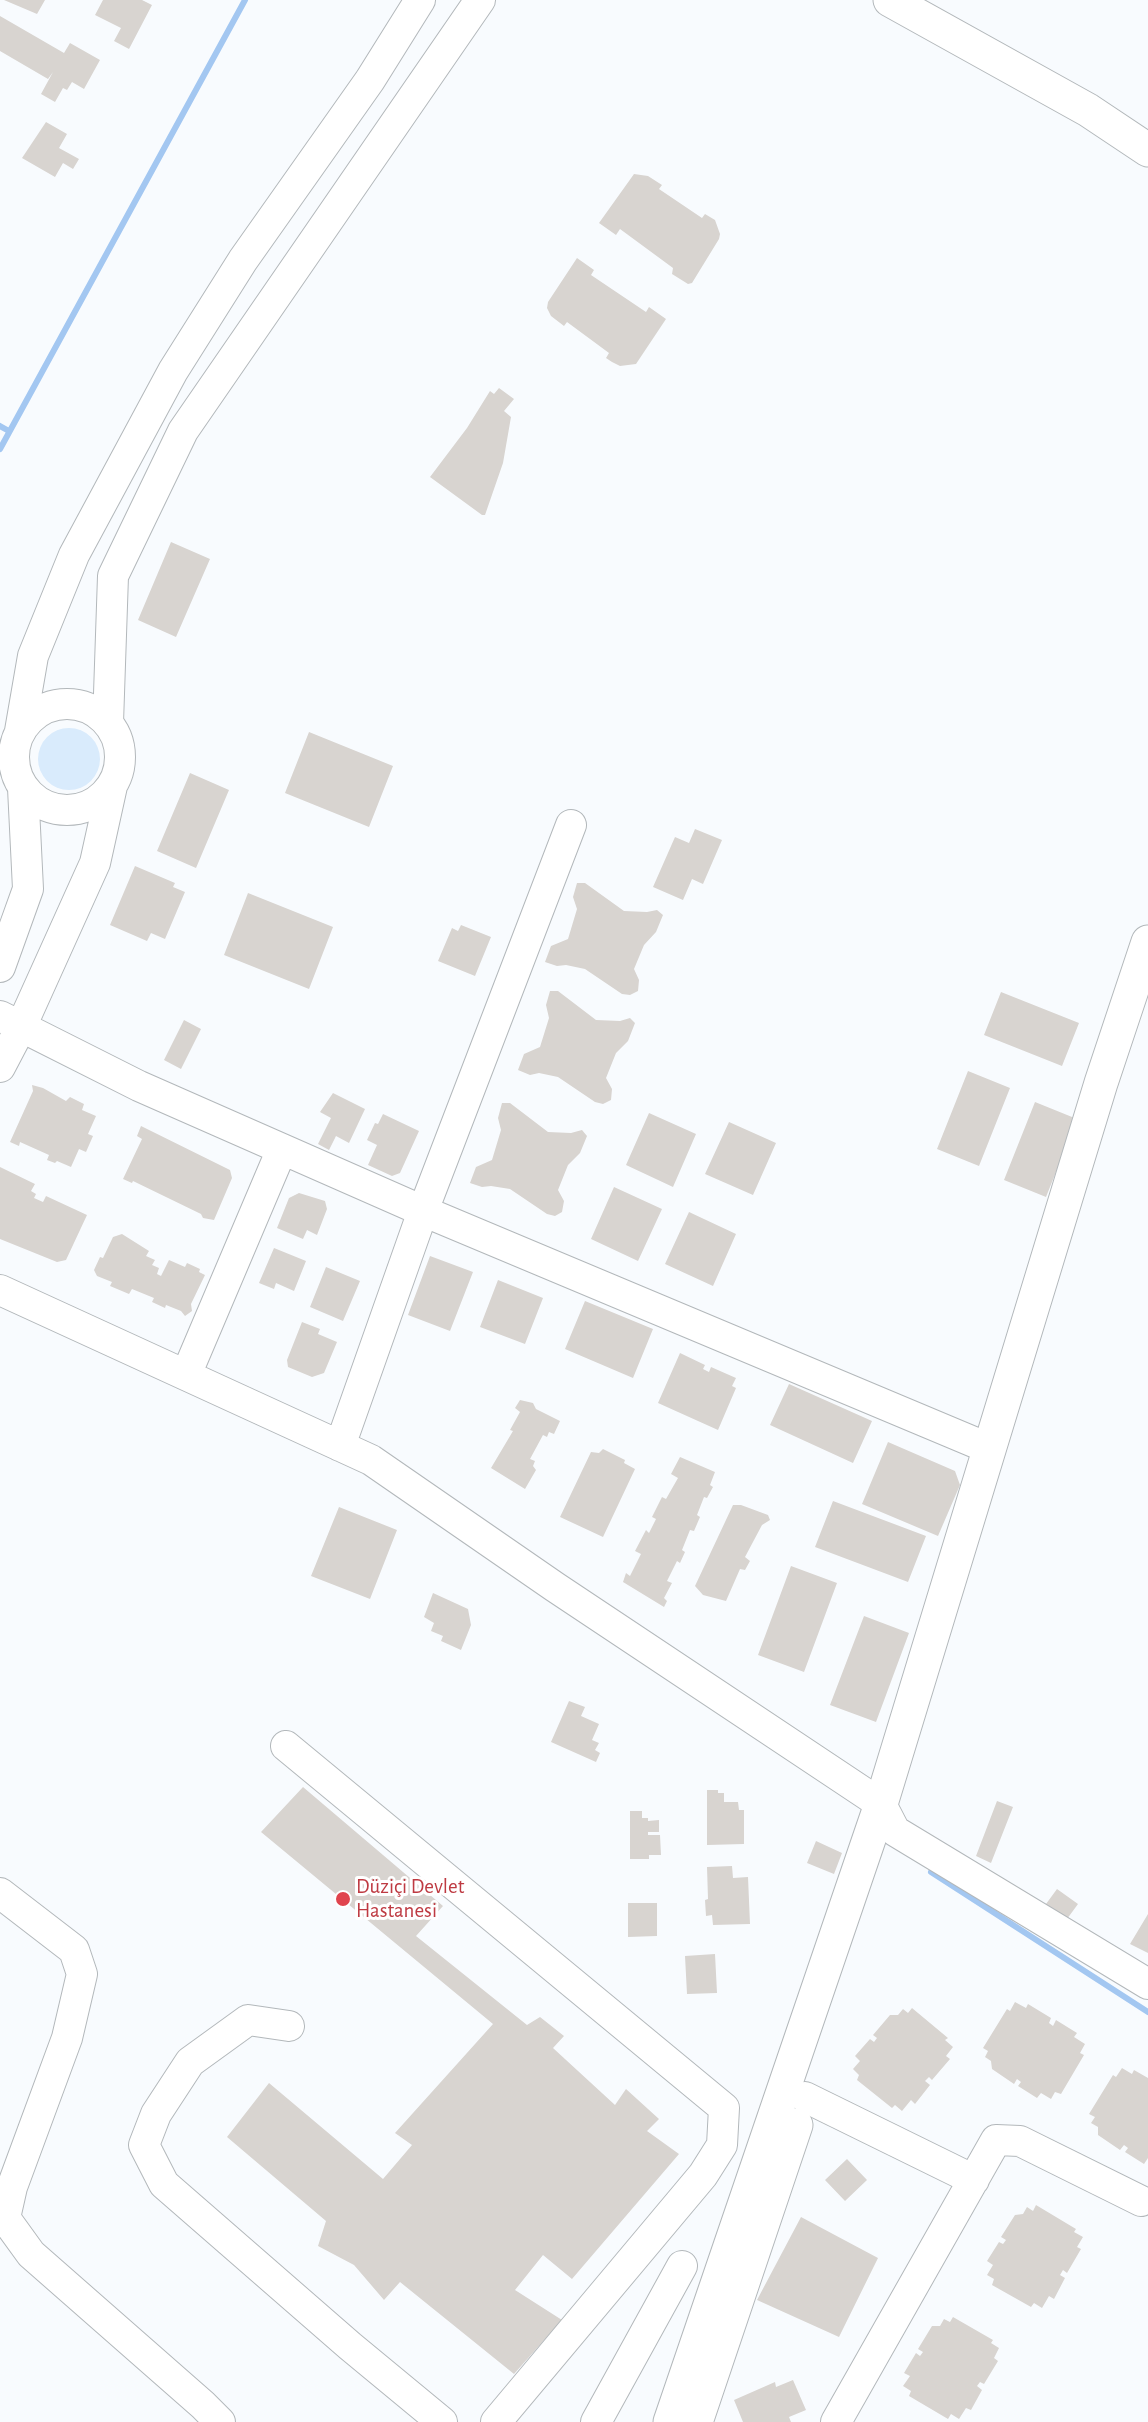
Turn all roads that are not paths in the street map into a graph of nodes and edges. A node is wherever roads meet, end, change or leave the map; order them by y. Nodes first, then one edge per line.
1 (420, 0) edge
2 (480, 0) edge
3 (890, 0) edge
4 (1148, 150) edge
5 (108, 723) junction
6 (20, 730) junction
7 (112, 786) junction
8 (23, 788) junction
9 (571, 825) dead end
10 (1148, 942) edge
11 (0, 967) edge
12 (1148, 1013) edge
13 (10, 1022) edge
14 (0, 1067) edge
15 (282, 1149) junction
16 (423, 1211) junction
17 (0, 1290) edge
18 (186, 1375) junction
19 (340, 1446) junction
20 (988, 1448) junction
21 (286, 1746) dead end
22 (888, 1817) junction
23 (0, 1893) edge
24 (1148, 1984) edge
25 (289, 2026) dead end
26 (805, 2097) junction
27 (974, 2180) junction
28 (1141, 2201) dead end
29 (682, 2266) dead end
30 (220, 2422) edge
31 (442, 2422) edge
32 (496, 2422) edge
33 (596, 2422) edge
34 (670, 2422) edge
35 (696, 2422) edge
36 (836, 2422) edge

1 - 6 street
2 - 5 street
3 - 4 main road
5 - 6 street
5 - 7 street
6 - 8 street
7 - 8 street
7 - 13 street
8 - 11 street
9 - 16 street
10 - 20 main road
12 - 22 main road
13 - 14 street
13 - 15 street
15 - 16 street
15 - 18 street
16 - 19 street
16 - 20 street
17 - 18 street
18 - 19 street
19 - 22 street
20 - 22 main road
21 - 32 street
22 - 24 street
22 - 26 main road
22 - 34 main road
23 - 30 street
25 - 31 street
26 - 27 street
26 - 35 main road
27 - 28 street
27 - 36 street
29 - 33 street

